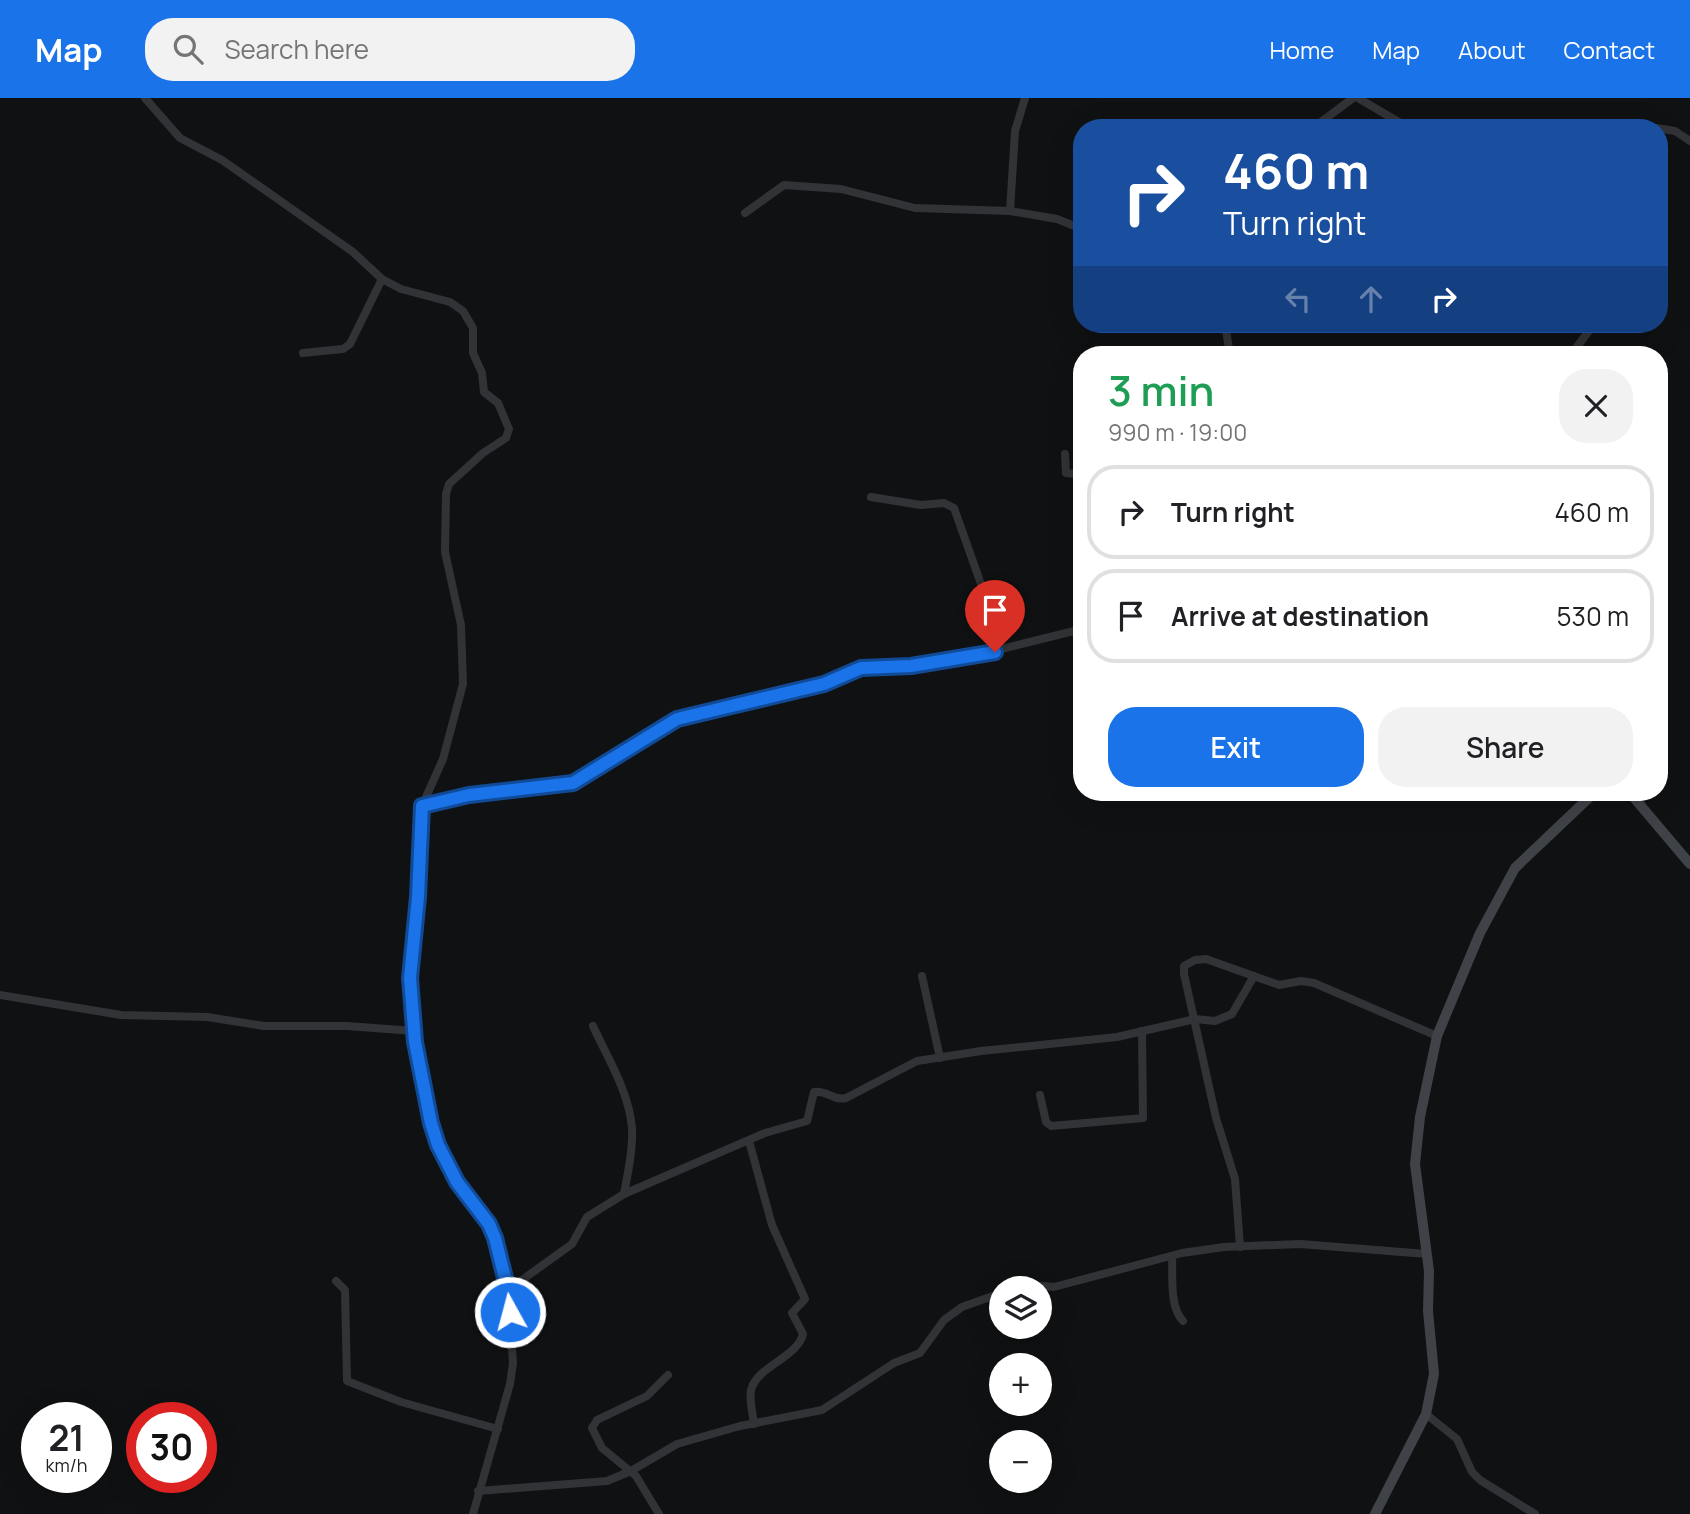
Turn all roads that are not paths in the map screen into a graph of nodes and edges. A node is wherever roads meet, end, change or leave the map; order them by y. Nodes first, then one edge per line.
1 (145, 98) edge
2 (1025, 98) edge
3 (1353, 98) edge
4 (1358, 98) edge
5 (1325, 119) edge
6 (1394, 119) edge
7 (1668, 130) edge
8 (1690, 141) edge
9 (1010, 211) junction
10 (745, 213) dead end
11 (1073, 225) edge
12 (382, 279) junction
13 (303, 353) dead end
14 (1065, 454) dead end
15 (1073, 473) edge
16 (871, 497) dead end
17 (1073, 631) edge
18 (995, 652) junction
19 (1586, 801) edge
20 (1637, 801) edge
21 (422, 806) junction
22 (1690, 864) edge
23 (922, 976) dead end
24 (1254, 976) junction
25 (0, 995) edge
26 (1195, 1019) junction
27 (593, 1027) dead end
28 (414, 1031) junction
29 (1142, 1031) junction
30 (1437, 1036) junction
31 (940, 1058) junction
32 (1040, 1095) dead end
33 (749, 1141) junction
34 (624, 1194) junction
35 (1240, 1247) junction
36 (1427, 1254) junction
37 (1172, 1256) junction
38 (336, 1281) dead end
39 (1052, 1287) edge
40 (508, 1290) junction
41 (989, 1297) edge
42 (1183, 1321) dead end
43 (668, 1375) dead end
44 (1426, 1413) junction
45 (754, 1424) junction
46 (498, 1429) junction
47 (631, 1471) junction
48 (478, 1491) junction
49 (473, 1514) edge
50 (659, 1514) edge
51 (1375, 1514) edge
52 (1535, 1514) edge

1 - 12 street
2 - 9 street
3 - 5 street
4 - 6 street
7 - 8 street
9 - 10 street
9 - 11 street
12 - 13 street
12 - 21 street
14 - 15 street
16 - 18 street
17 - 18 street
18 - 21 street
19 - 30 street
20 - 22 street
21 - 28 street
23 - 31 street
24 - 26 street
24 - 26 street
24 - 30 street
25 - 28 street
26 - 29 street
26 - 35 street
27 - 34 street
28 - 40 street
29 - 31 street
29 - 32 street
30 - 36 street
31 - 33 street
33 - 34 street
33 - 45 street
34 - 40 street
35 - 36 street
35 - 37 street
36 - 44 street
37 - 39 street
37 - 42 street
38 - 46 street
40 - 46 street
41 - 45 street
43 - 47 street
44 - 51 street
44 - 52 street
45 - 47 street
46 - 48 street
47 - 48 street
47 - 50 street
48 - 49 street

